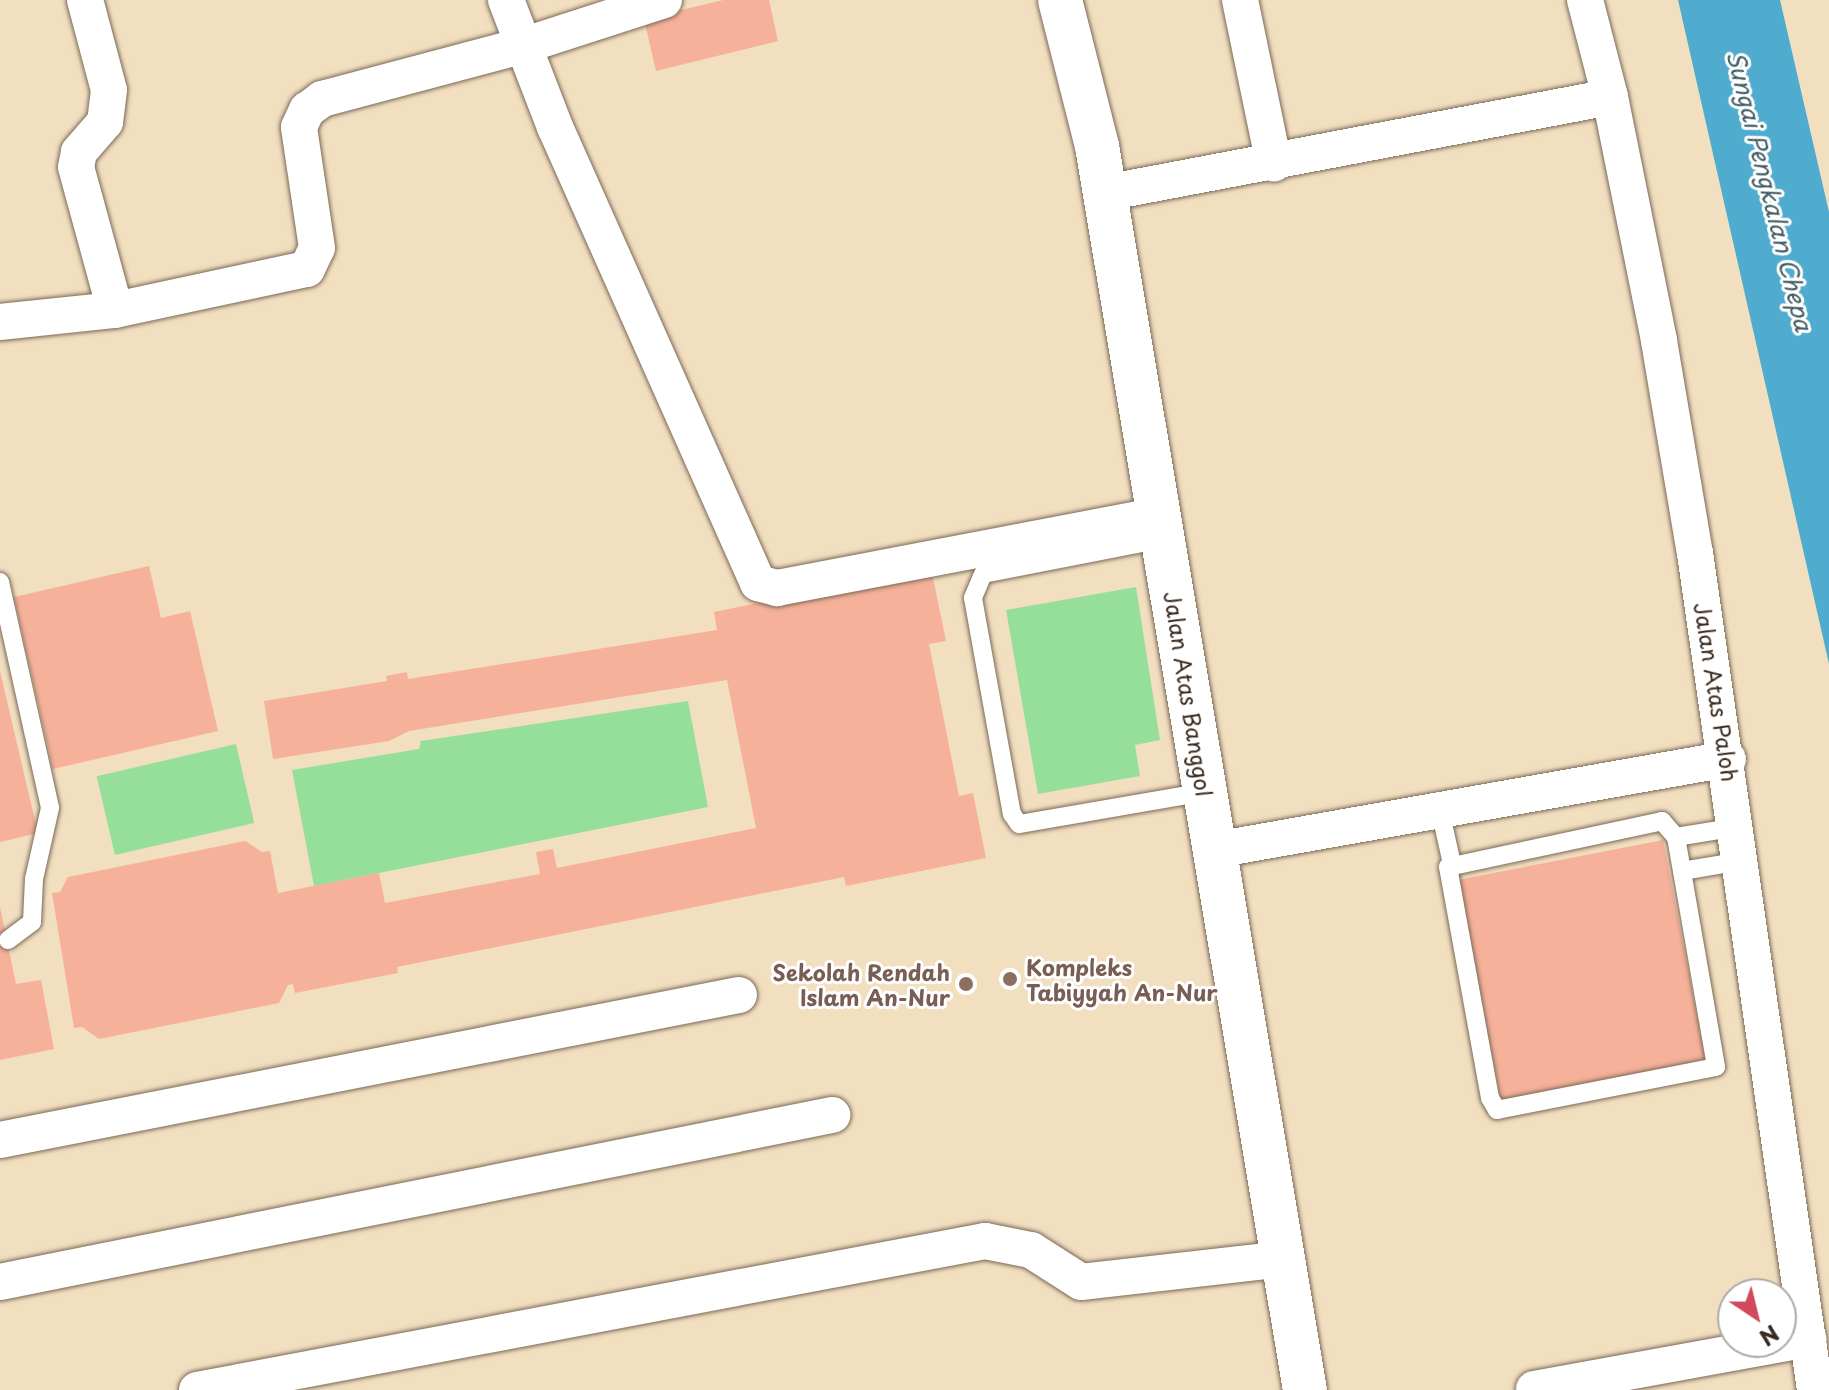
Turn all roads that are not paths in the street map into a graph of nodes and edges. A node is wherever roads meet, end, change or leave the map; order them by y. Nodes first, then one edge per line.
1 (85, 0) edge
2 (506, 0) edge
3 (664, 0) edge
4 (1060, 0) edge
5 (1240, 0) edge
6 (1585, 0) edge
7 (525, 45) junction
8 (1610, 97) junction
9 (1274, 164) junction
10 (1105, 193) junction
11 (115, 310) junction
12 (0, 322) edge
13 (1161, 527) junction
14 (0, 582) edge
15 (1728, 759) junction
16 (1205, 792) junction
17 (1440, 810) junction
18 (1676, 837) junction
19 (1740, 844) junction
20 (1215, 850) junction
21 (1452, 864) junction
22 (1682, 871) junction
23 (8, 940) dead end
24 (739, 995) dead end
25 (832, 1115) dead end
26 (0, 1140) edge
27 (1283, 1259) junction
28 (0, 1282) edge
29 (1808, 1339) junction
30 (1534, 1389) edge
31 (197, 1390) edge
32 (1305, 1390) edge
33 (1815, 1390) edge

1 - 11 street
2 - 7 street
3 - 7 street
4 - 10 main road, Jalan Atas Banggol
5 - 9 street
6 - 8 street, Jalan Atas Paloh
7 - 11 street
7 - 13 street
8 - 9 street
8 - 15 street, Jalan Atas Paloh
9 - 10 street
10 - 13 main road, Jalan Atas Banggol
11 - 12 street
13 - 16 main road, Jalan Atas Banggol
13 - 16 lane
14 - 23 lane
15 - 17 street
15 - 19 street, Jalan Atas Paloh
16 - 20 main road, Jalan Atas Banggol
17 - 20 street
17 - 21 lane
18 - 19 lane
18 - 21 lane
18 - 22 lane
19 - 22 lane
19 - 29 street, Jalan Atas Paloh
20 - 27 main road, Jalan Atas Banggol
21 - 22 lane
24 - 26 street
25 - 28 street
27 - 31 street
27 - 32 main road, Jalan Atas Banggol
29 - 30 street
29 - 33 street, Jalan Atas Paloh

